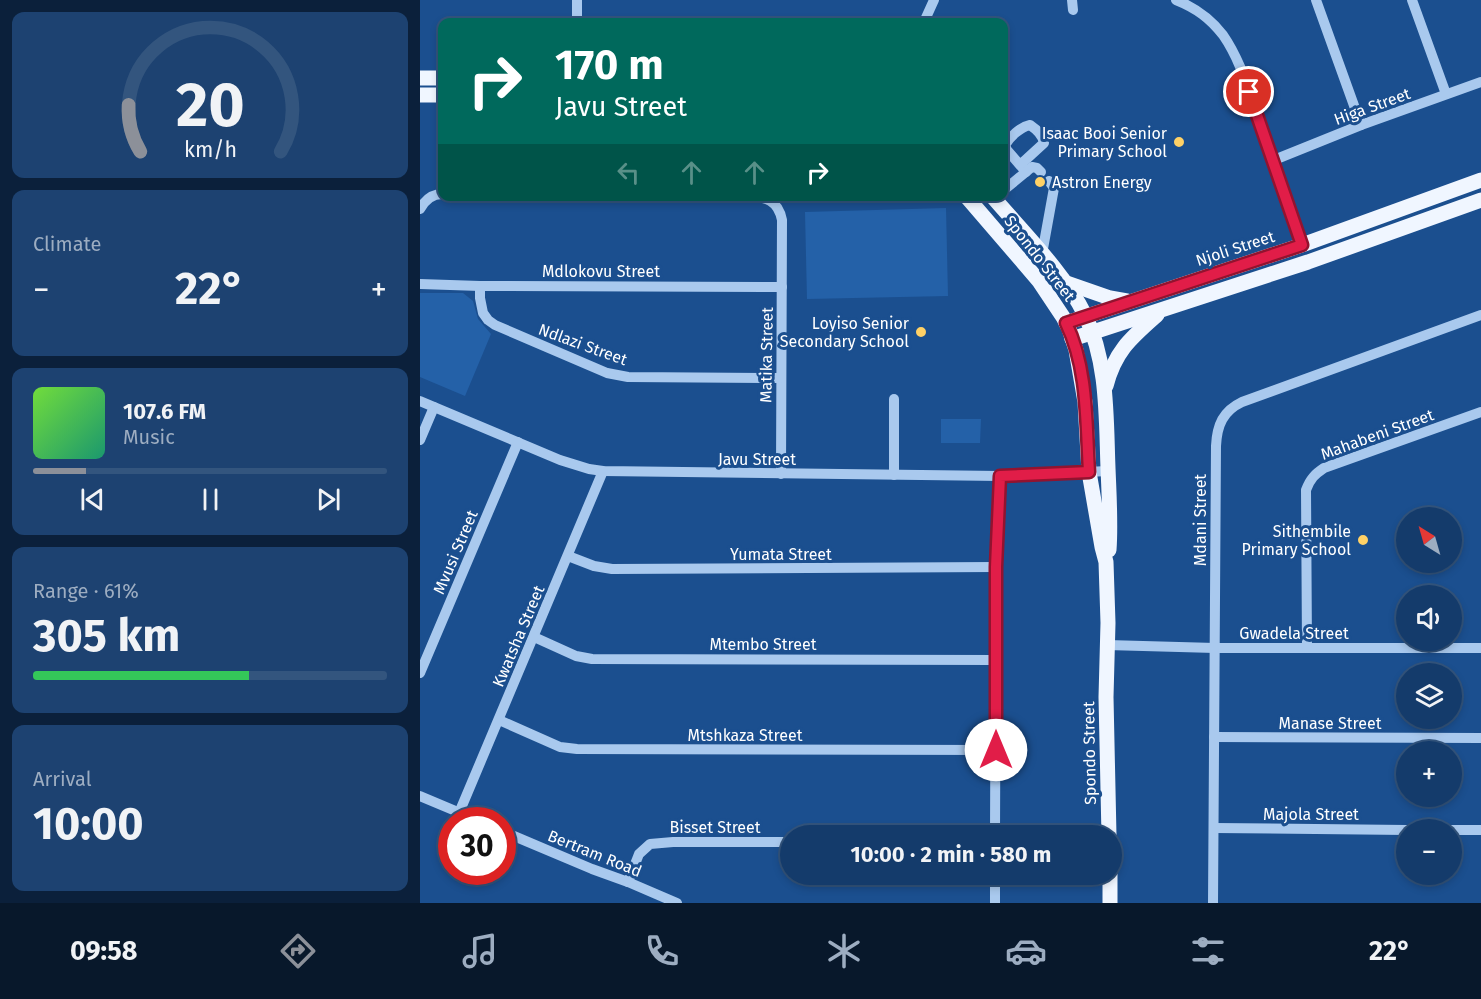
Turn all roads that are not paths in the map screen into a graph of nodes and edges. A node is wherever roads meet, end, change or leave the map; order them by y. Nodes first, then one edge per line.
1 (577, 0) edge
2 (934, 0) edge
3 (1176, 0) edge
4 (1316, 0) edge
5 (1412, 0) edge
6 (577, 18) edge
7 (926, 18) edge
8 (420, 78) edge
9 (438, 78) edge
10 (1481, 82) edge
11 (1446, 94) junction
12 (420, 95) edge
13 (438, 95) edge
14 (1360, 125) junction
15 (1008, 141) edge
16 (1008, 153) edge
17 (1274, 160) junction
18 (1023, 169) junction
19 (1041, 172) dead end
20 (1481, 180) edge
21 (1049, 181) dead end
22 (1008, 183) edge
23 (438, 194) edge
24 (1481, 200) edge
25 (771, 201) edge
26 (970, 201) edge
27 (1001, 201) edge
28 (420, 209) edge
29 (1302, 245) junction
30 (1042, 254) junction
31 (1064, 282) junction
32 (420, 284) edge
33 (480, 286) junction
34 (782, 287) junction
35 (1131, 302) junction
36 (1161, 311) junction
37 (1481, 315) edge
38 (1086, 316) junction
39 (1066, 323) junction
40 (1092, 333) junction
41 (1072, 339) junction
42 (781, 378) junction
43 (1105, 391) junction
44 (894, 399) dead end
45 (420, 401) edge
46 (434, 407) junction
47 (1481, 412) edge
48 (420, 440) edge
49 (518, 442) junction
50 (603, 471) junction
51 (1108, 471) junction
52 (1089, 472) junction
53 (781, 474) junction
54 (894, 475) junction
55 (1000, 476) junction
56 (568, 556) junction
57 (1106, 562) junction
58 (996, 567) junction
59 (534, 637) junction
60 (1107, 645) junction
61 (1215, 648) junction
62 (1307, 648) junction
63 (1481, 648) edge
64 (997, 660) junction
65 (420, 673) edge
66 (499, 720) junction
67 (1214, 737) junction
68 (1481, 738) edge
69 (996, 750) junction
70 (420, 796) edge
71 (445, 807) edge
72 (462, 807) edge
73 (995, 825) edge
74 (1109, 825) edge
75 (1214, 828) junction
76 (1396, 830) edge
77 (1462, 830) edge
78 (1481, 830) edge
79 (516, 837) edge
80 (780, 842) edge
81 (628, 882) junction
82 (995, 885) edge
83 (1110, 885) edge
84 (677, 903) edge
85 (995, 903) edge
86 (1110, 903) edge
87 (1213, 903) edge

1 - 6 street
2 - 7 street
3 - 17 street
4 - 14 street
5 - 11 street
8 - 9 main road
10 - 11 street, Higa Street
11 - 14 street, Higa Street
12 - 13 main road
14 - 17 street, Higa Street
15 - 18 street
16 - 18 street
17 - 29 street
18 - 19 street
18 - 22 street
20 - 29 main road, Njoli Street
21 - 30 street
23 - 28 street
24 - 36 main road
25 - 34 street, Matika Street
26 - 39 main road, Spondo Street
27 - 30 main road, Spondo Street
29 - 35 main road, Njoli Street
30 - 31 main road, Spondo Street
31 - 35 main road
31 - 38 main road, Spondo Street
32 - 33 street, Mdlokovu Street
33 - 34 street, Mdlokovu Street
33 - 42 street, Ndlazi Street
34 - 42 street, Matika Street
35 - 38 main road, Njoli Street
36 - 40 main road
36 - 43 main road
37 - 61 street, Mdani Street
38 - 39 main road, Njoli Street
38 - 40 main road, Spondo Street
39 - 41 main road, Spondo Street
40 - 41 main road
40 - 43 main road, Spondo Street
41 - 52 main road, Spondo Street
42 - 53 street, Matika Street
43 - 51 main road, Spondo Street
44 - 54 street
45 - 46 street, Javu Street
46 - 48 street
46 - 49 street, Javu Street
47 - 62 street, Mahabeni Street
49 - 50 street, Javu Street
49 - 65 street, Mvusi Street
50 - 53 street, Javu Street
50 - 56 street, Kwatsha Street
51 - 52 street, Javu Street
51 - 57 main road, Spondo Street
52 - 55 street, Javu Street
52 - 57 main road, Spondo Street
53 - 54 street, Javu Street
54 - 55 street, Javu Street
55 - 58 street
56 - 58 street, Yumata Street
56 - 59 street, Kwatsha Street
57 - 60 main road, Spondo Street
58 - 64 street
59 - 64 street, Mtembo Street
59 - 66 street, Kwatsha Street
60 - 61 street, Gwadela Street
60 - 74 main road, Spondo Street
61 - 62 street, Gwadela Street
61 - 67 street, Mdani Street
62 - 63 street, Gwadela Street
64 - 69 street
66 - 69 street, Mtshkaza Street
66 - 72 street, Kwatsha Street
67 - 68 street, Manase Street
67 - 75 street, Mdani Street
69 - 73 street
70 - 71 street
75 - 76 street, Majola Street
75 - 87 street, Mdani Street
77 - 78 street
79 - 81 street, Bertram Road
80 - 81 street, Bisset Street
81 - 84 street, Bertram Road
82 - 85 street
83 - 86 main road

